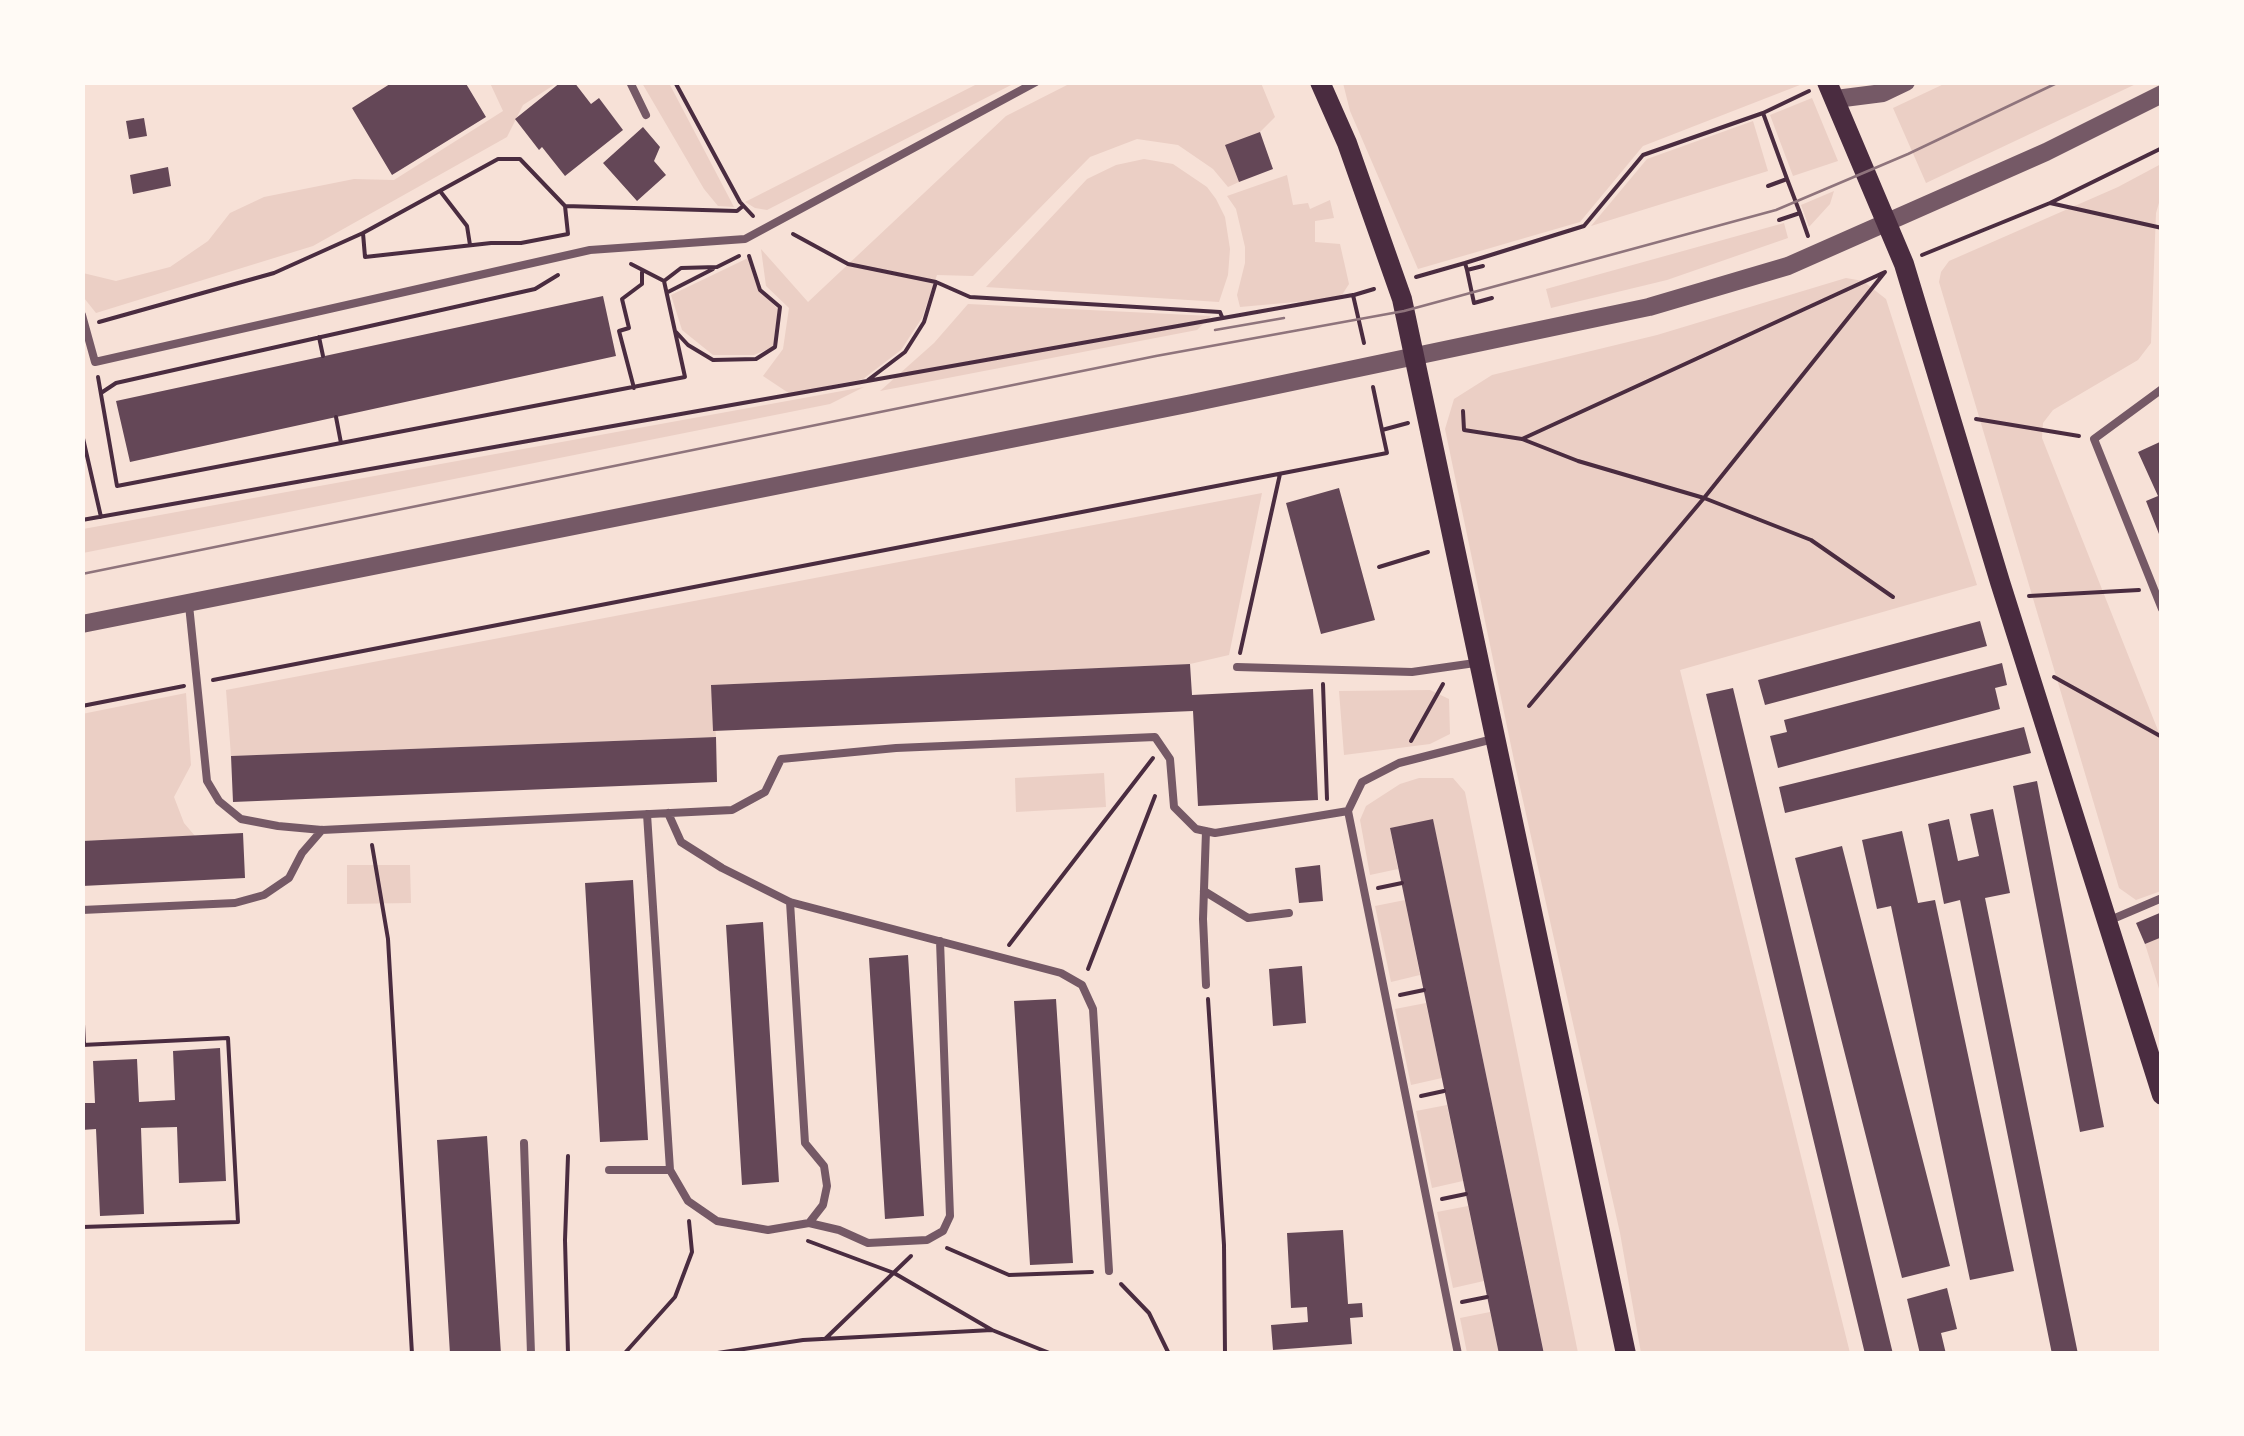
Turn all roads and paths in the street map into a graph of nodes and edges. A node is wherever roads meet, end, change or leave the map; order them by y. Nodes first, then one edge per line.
1 (630, 82) edge
2 (674, 82) edge
3 (1036, 82) edge
4 (1320, 82) edge
5 (1330, 82) edge
6 (1818, 82) edge
7 (1906, 82) edge
8 (1832, 91) edge
9 (2162, 94) edge
10 (1332, 106) junction
11 (1763, 113) junction
12 (646, 114) dead end
13 (2162, 148) edge
14 (1787, 179) junction
15 (1768, 186) dead end
16 (440, 191) junction
17 (2050, 202) junction
18 (565, 206) junction
19 (743, 206) junction
20 (1779, 220) dead end
21 (1886, 223) junction
22 (772, 225) junction
23 (2162, 228) edge
24 (364, 232) junction
25 (470, 246) junction
26 (622, 263) dead end
27 (1465, 263) junction
28 (1904, 264) junction
29 (1484, 266) dead end
30 (717, 267) junction
31 (566, 270) dead end
32 (1467, 270) junction
33 (642, 272) junction
34 (664, 281) junction
35 (936, 282) junction
36 (1397, 282) junction
37 (667, 292) junction
38 (1492, 298) dead end
39 (82, 314) edge
40 (1222, 319) junction
41 (86, 326) junction
42 (1360, 327) dead end
43 (675, 330) junction
44 (319, 337) junction
45 (323, 356) dead end
46 (1414, 356) junction
47 (95, 362) junction
48 (1369, 366) junction
49 (865, 384) junction
50 (634, 388) junction
51 (2162, 389) edge
52 (100, 393) junction
53 (1463, 411) dead end
54 (336, 417) dead end
55 (1427, 418) junction
56 (1976, 419) dead end
57 (1382, 430) junction
58 (82, 434) edge
59 (1522, 439) junction
60 (2094, 439) junction
61 (341, 444) junction
62 (1280, 474) junction
63 (1704, 498) junction
64 (102, 517) junction
65 (82, 520) edge
66 (1428, 552) dead end
67 (1379, 567) dead end
68 (2154, 590) junction
69 (2030, 596) dead end
70 (1893, 597) dead end
71 (188, 602) junction
72 (2162, 609) edge
73 (82, 624) edge
74 (1480, 662) junction
75 (1453, 666) junction
76 (1236, 668) joint
77 (1322, 670) junction
78 (2054, 677) dead end
79 (198, 683) junction
80 (82, 706) edge
81 (1529, 706) dead end
82 (2162, 737) edge
83 (1493, 739) junction
84 (1162, 747) junction
85 (1399, 763) junction
86 (1156, 794) dead end
87 (1348, 811) junction
88 (668, 813) junction
89 (647, 814) junction
90 (1328, 814) junction
91 (369, 828) junction
92 (322, 830) junction
93 (1206, 831) junction
94 (1402, 883) dead end
95 (1364, 891) junction
96 (1204, 892) junction
97 (2162, 898) edge
98 (790, 902) junction
99 (82, 910) edge
100 (1289, 913) dead end
101 (2108, 921) junction
102 (940, 941) junction
103 (1000, 957) junction
104 (1082, 985) junction
105 (1206, 985) joint
106 (1424, 990) dead end
107 (1386, 998) junction
108 (82, 1004) edge
109 (83, 1045) edge
110 (1444, 1091) dead end
111 (2162, 1095) edge
112 (1406, 1100) junction
113 (524, 1143) dead end
114 (568, 1156) dead end
115 (609, 1170) dead end
116 (670, 1170) junction
117 (1466, 1194) dead end
118 (688, 1202) junction
119 (1427, 1202) junction
120 (809, 1223) junction
121 (82, 1227) edge
122 (927, 1240) junction
123 (806, 1241) dead end
124 (1108, 1271) junction
125 (894, 1273) junction
126 (1487, 1297) dead end
127 (1448, 1305) junction
128 (992, 1330) junction
129 (824, 1339) junction
130 (412, 1354) edge
131 (531, 1354) edge
132 (568, 1354) edge
133 (624, 1354) edge
134 (712, 1354) edge
135 (1052, 1354) edge
136 (1169, 1354) edge
137 (1224, 1354) edge
138 (1458, 1354) edge
139 (1626, 1354) edge

1 - 12 lane
2 - 19 path
3 - 22 lane
4 - 10 main road
5 - 10 main road
6 - 11 path
7 - 8 street
8 - 21 main road
9 - 21 street
10 - 36 main road
11 - 14 path
11 - 27 path
13 - 17 path
14 - 15 path
14 - 20 path
16 - 18 path
16 - 24 path
16 - 25 path
17 - 23 path
17 - 28 path
18 - 19 path
18 - 25 path
19 - 22 path
21 - 28 main road
21 - 46 street
22 - 35 path
22 - 47 lane
24 - 25 path
24 - 41 path
26 - 33 path
27 - 32 path
27 - 36 path
28 - 101 main road
29 - 32 path
30 - 34 path
30 - 37 path
30 - 43 path
31 - 44 path
32 - 38 path
33 - 34 path
33 - 50 path
34 - 37 path
35 - 40 path
35 - 49 path
36 - 46 main road
37 - 43 path
39 - 41 lane
40 - 42 path
40 - 49 path
41 - 47 lane
43 - 50 path
44 - 45 path
44 - 52 path
46 - 48 street
46 - 55 main road
47 - 52 path
48 - 57 path
48 - 71 street
49 - 64 path
50 - 61 path
51 - 60 lane
52 - 61 path
53 - 59 path
54 - 61 path
55 - 57 path
55 - 74 main road
56 - 60 path
57 - 62 path
58 - 64 path
59 - 63 path
59 - 63 path
60 - 68 lane
62 - 76 path
62 - 79 path
63 - 70 path
63 - 81 path
64 - 65 path
66 - 67 path
68 - 69 path
68 - 72 lane
71 - 73 street
71 - 79 lane
74 - 75 lane
74 - 83 main road
75 - 77 lane
75 - 85 path
76 - 77 lane
77 - 90 path
78 - 82 path
79 - 80 path
79 - 92 lane
83 - 85 lane
83 - 139 main road
84 - 88 lane
84 - 93 lane
84 - 103 path
85 - 87 lane
86 - 104 path
87 - 90 lane
87 - 95 lane
88 - 89 lane
88 - 98 lane
89 - 91 lane
89 - 116 lane
90 - 93 lane
91 - 92 lane
91 - 130 path
92 - 99 lane
93 - 96 lane
94 - 95 path
95 - 107 lane
96 - 100 lane
96 - 105 lane
97 - 101 lane
98 - 102 lane
98 - 120 lane
101 - 111 main road
102 - 103 lane
102 - 122 lane
103 - 104 lane
104 - 124 lane
105 - 137 path
106 - 107 path
107 - 112 lane
108 - 109 path
109 - 121 path
110 - 112 path
112 - 119 lane
113 - 131 lane
114 - 132 path
115 - 116 lane
116 - 118 lane
117 - 119 path
118 - 120 lane
118 - 133 path
119 - 127 lane
120 - 122 lane
122 - 124 path
122 - 125 path
123 - 125 path
124 - 136 path
125 - 128 path
125 - 129 path
126 - 127 path
127 - 138 lane
128 - 129 path
128 - 135 path
129 - 134 path

